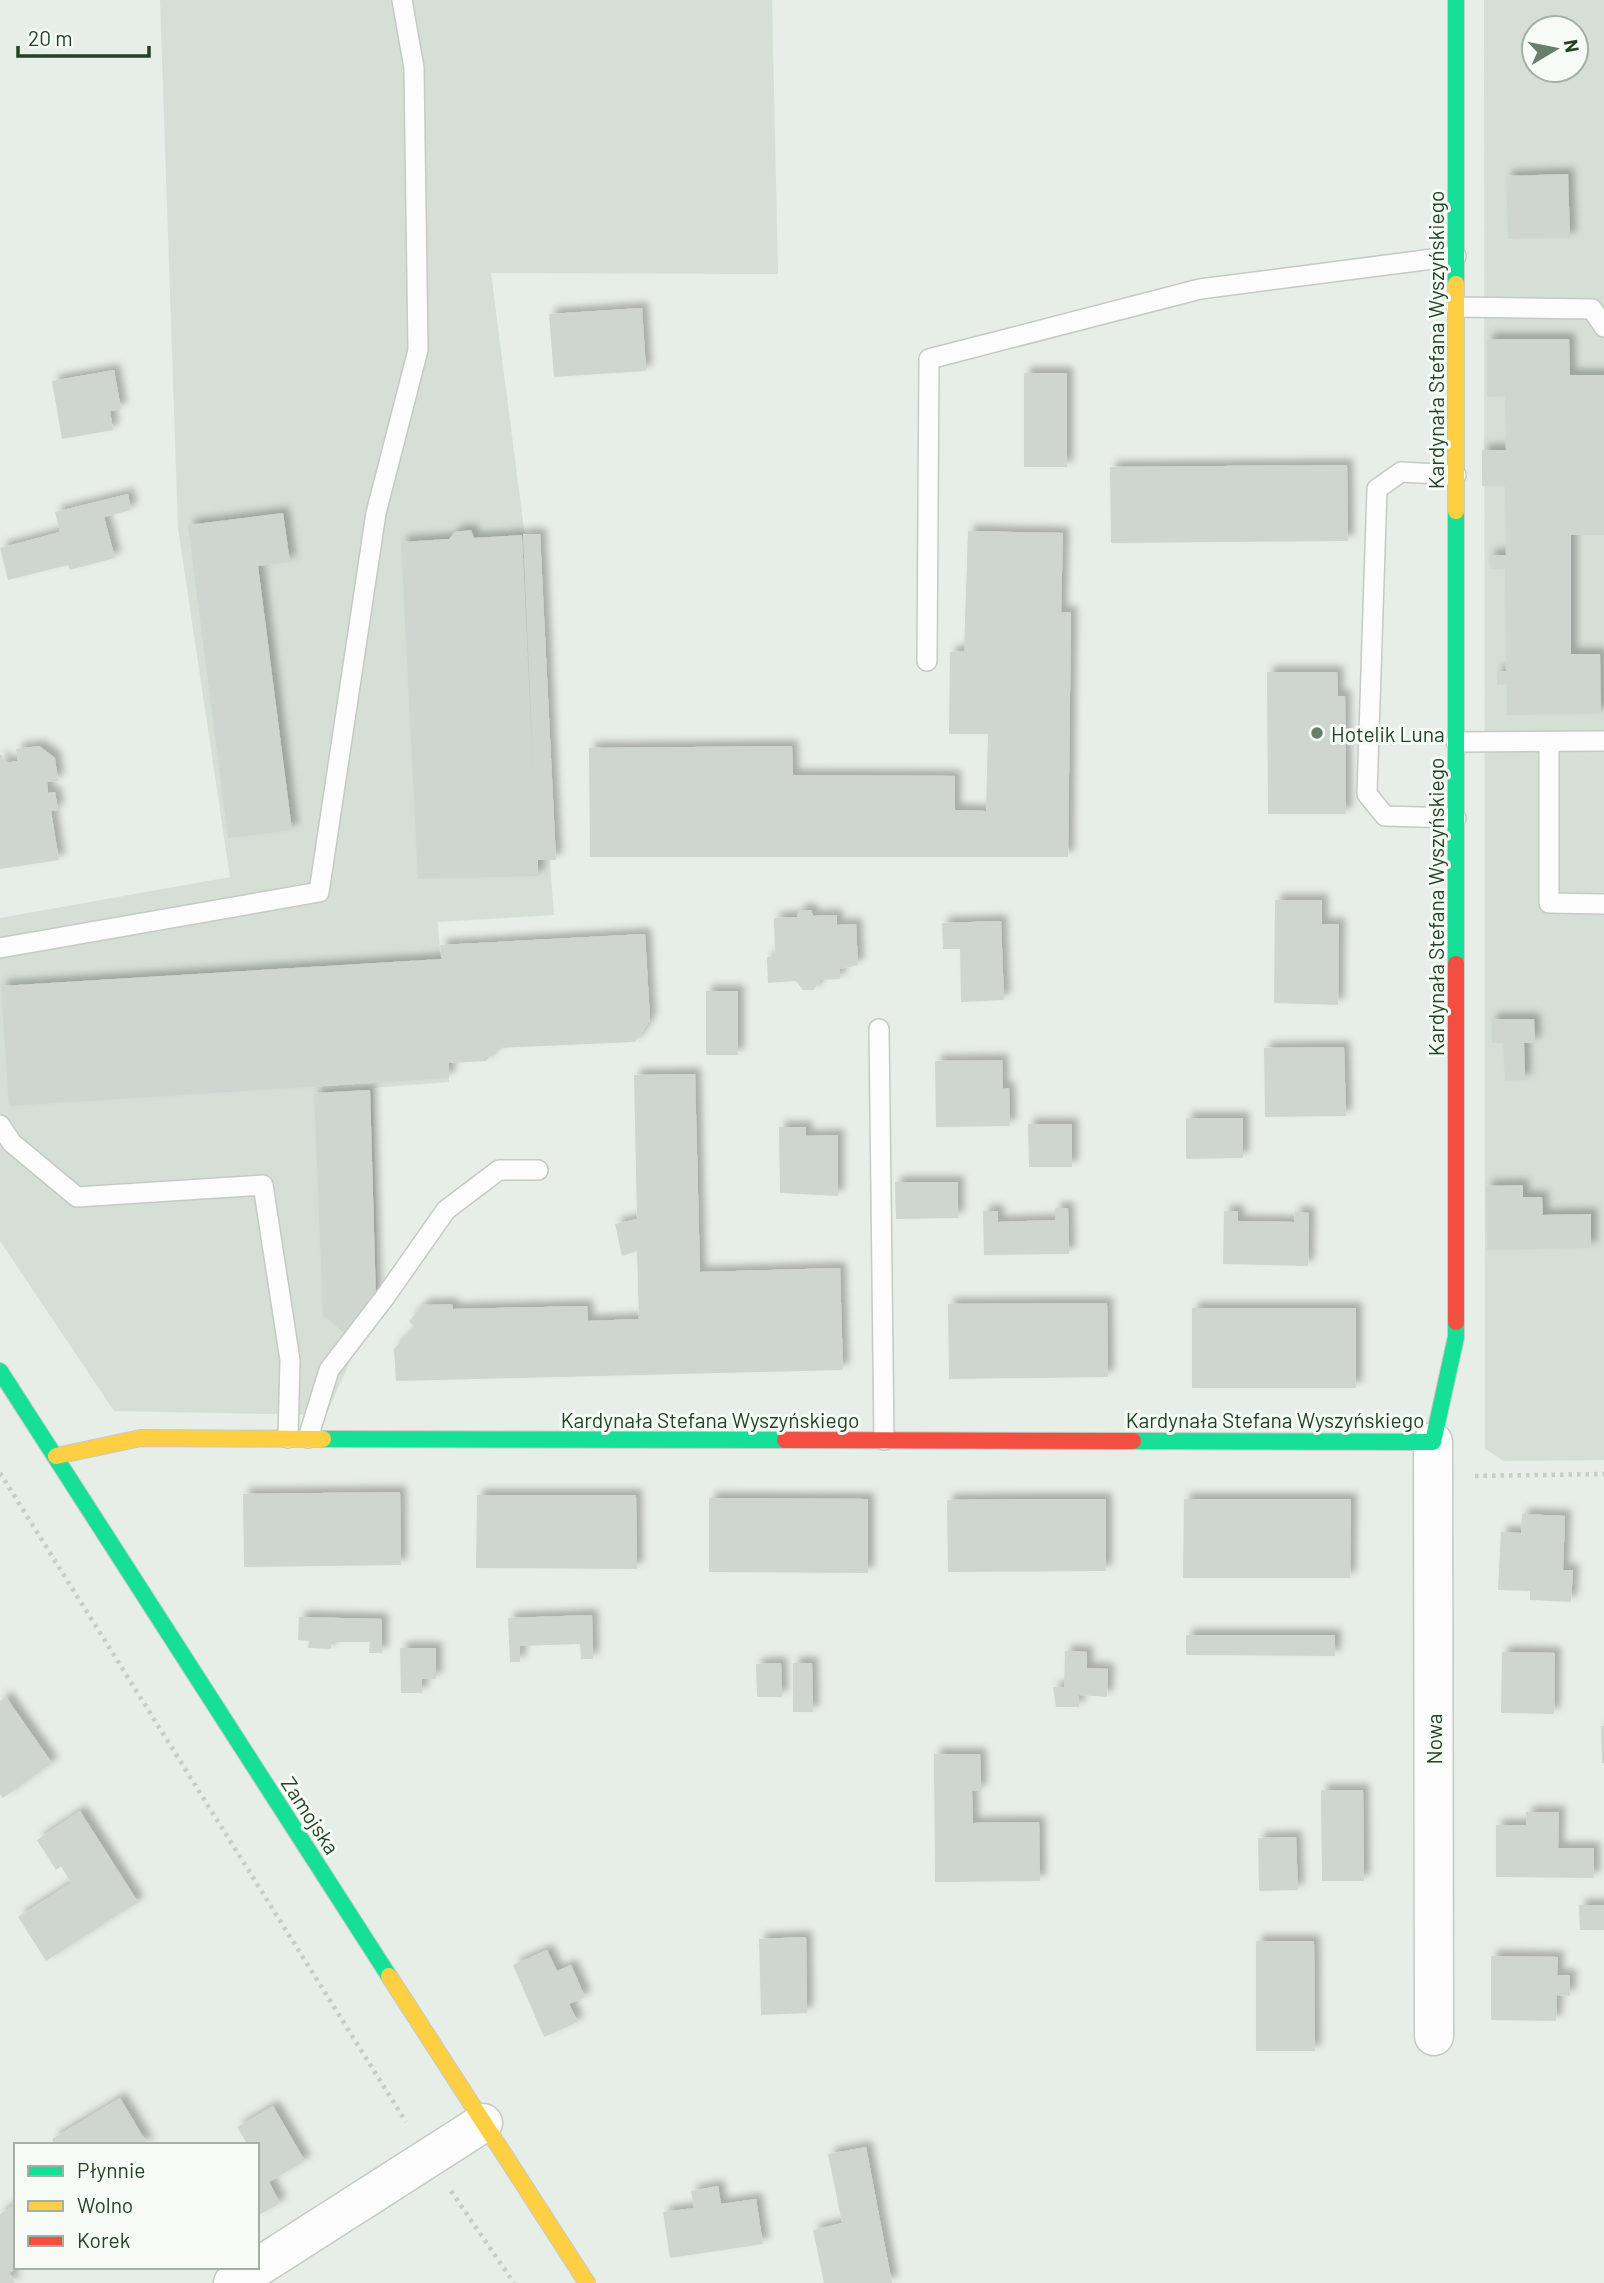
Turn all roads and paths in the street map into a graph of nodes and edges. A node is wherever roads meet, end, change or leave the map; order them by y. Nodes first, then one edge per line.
1 (402, 0) edge
2 (1456, 0) edge
3 (1456, 256) junction
4 (1456, 307) junction
5 (1604, 327) edge
6 (1456, 475) junction
7 (928, 661) dead end
8 (1604, 741) edge
9 (1456, 742) junction
10 (1549, 742) junction
11 (1456, 818) junction
12 (1604, 904) edge
13 (0, 948) edge
14 (879, 1029) dead end
15 (0, 1125) edge
16 (538, 1170) dead end
17 (0, 1371) edge
18 (298, 1438) junction
19 (884, 1440) junction
20 (56, 1456) junction
21 (1433, 1460) junction
22 (0, 1473) edge
23 (1604, 1474) edge
24 (1434, 2036) dead end
25 (483, 2123) junction
26 (428, 2158) junction
27 (259, 2266) edge
28 (255, 2269) edge
29 (233, 2283) edge
30 (514, 2283) edge
31 (587, 2283) edge

1 - 13 lane
2 - 3 street, Kardynała Stefana Wyszyńskiego
3 - 4 street, Kardynała Stefana Wyszyńskiego
3 - 7 lane
4 - 5 lane
4 - 6 street, Kardynała Stefana Wyszyńskiego
6 - 9 street, Kardynała Stefana Wyszyńskiego
6 - 11 lane
8 - 10 lane
9 - 10 lane
9 - 11 street, Kardynała Stefana Wyszyńskiego
10 - 12 lane
11 - 21 street, Kardynała Stefana Wyszyńskiego
14 - 19 lane
15 - 18 lane
16 - 18 lane
17 - 20 street, Zamojska
18 - 19 street, Kardynała Stefana Wyszyńskiego
18 - 20 street, Kardynała Stefana Wyszyńskiego
19 - 21 street, Kardynała Stefana Wyszyńskiego
20 - 25 street, Zamojska
21 - 23 path
21 - 24 street, Nowa
22 - 26 path
25 - 26 street
25 - 31 street, Zamojska
26 - 27 street
26 - 30 path
28 - 29 street

